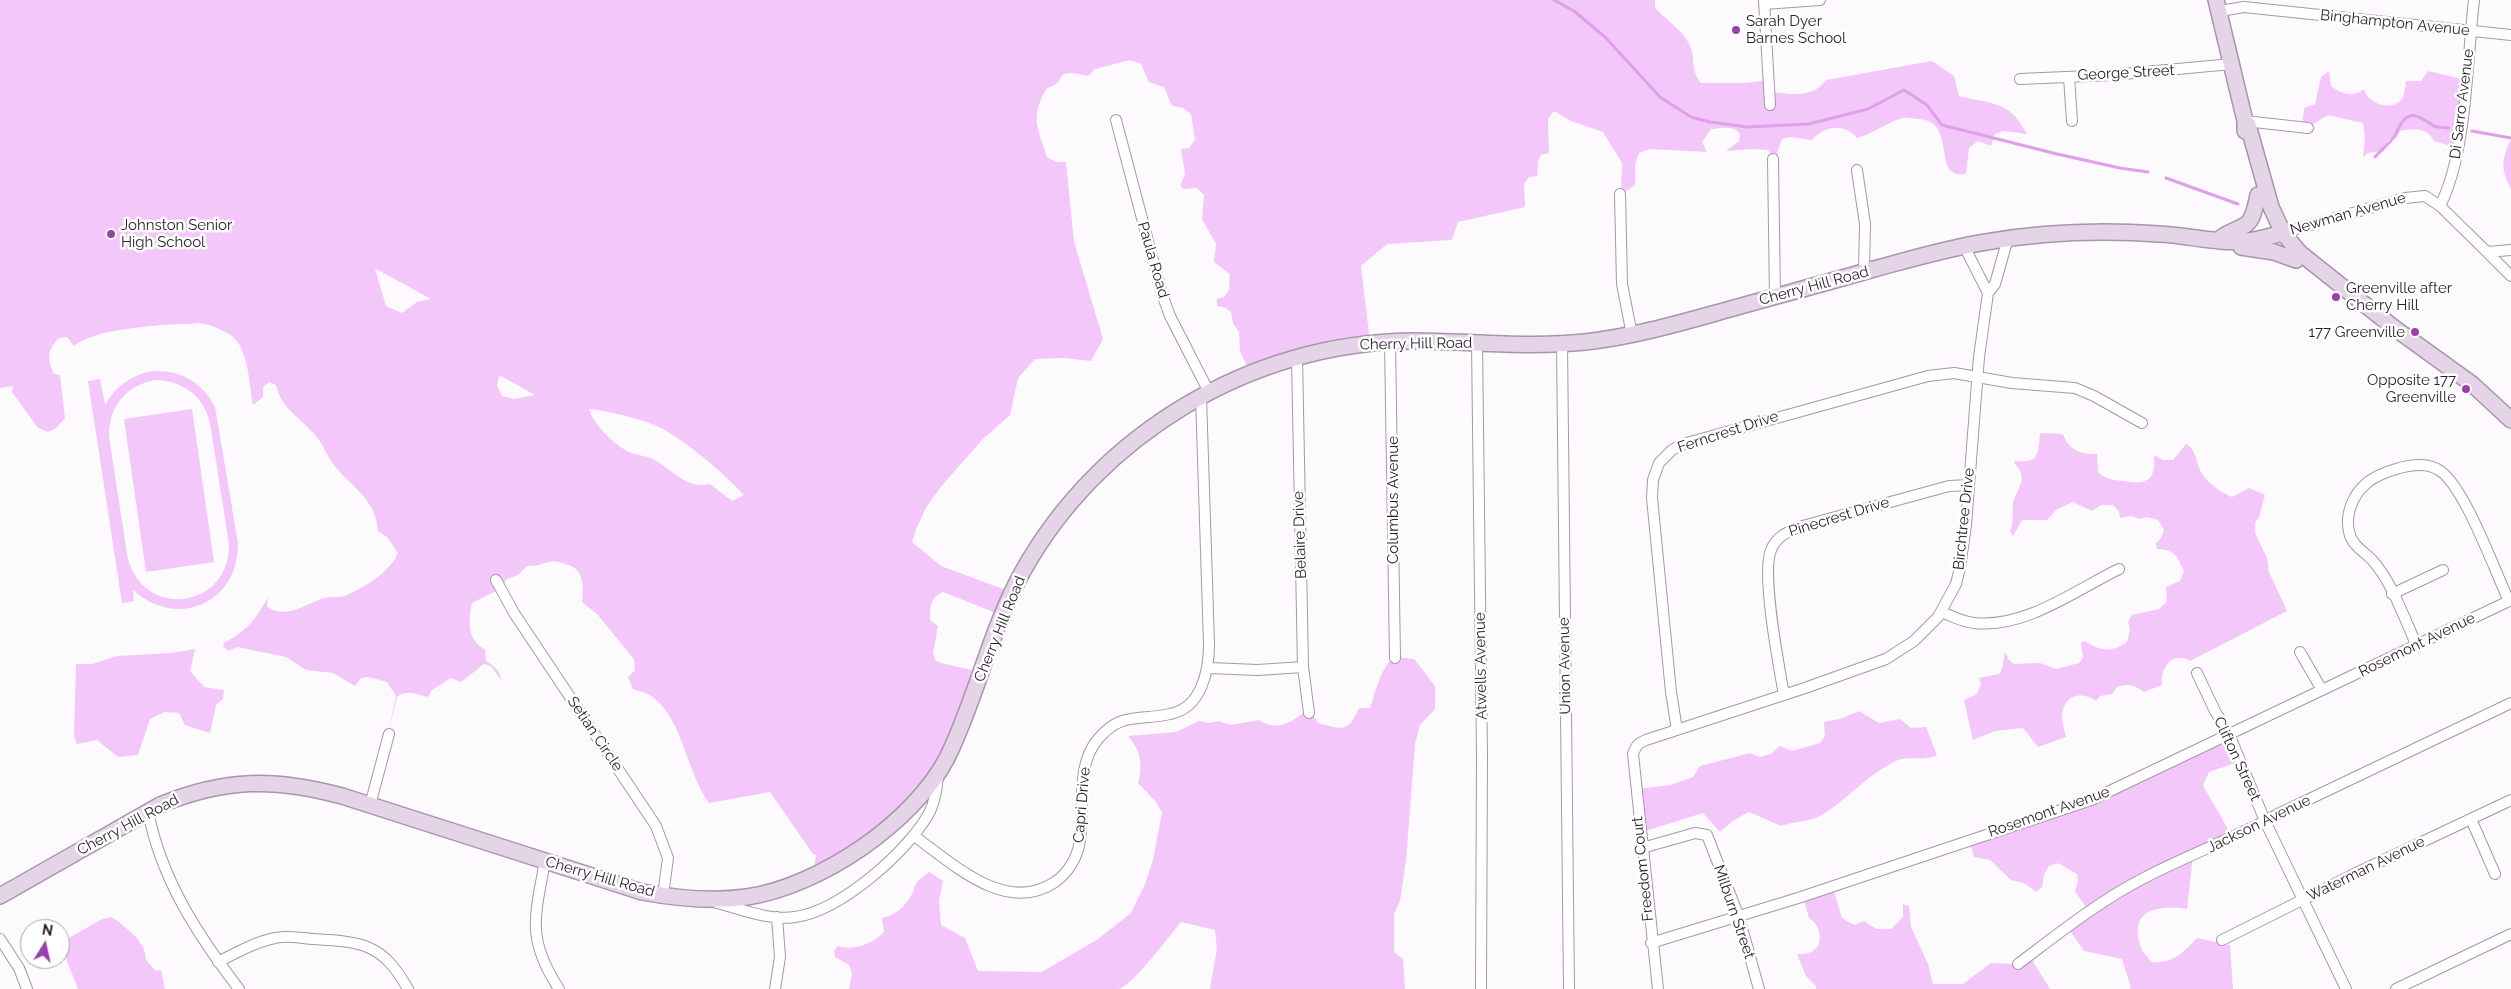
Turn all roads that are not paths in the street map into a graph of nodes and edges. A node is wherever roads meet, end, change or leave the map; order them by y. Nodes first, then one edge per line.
1 (1820, 0) edge
2 (2474, 0) edge
3 (1764, 2) edge
4 (2218, 5) edge
5 (2471, 31) junction
6 (2511, 35) edge
7 (2232, 64) junction
8 (2069, 77) junction
9 (2020, 79) dead end
10 (1770, 105) dead end
11 (1116, 120) dead end
12 (2072, 121) dead end
13 (2245, 121) junction
14 (2308, 128) dead end
15 (1773, 159) dead end
16 (1857, 170) dead end
17 (1620, 194) dead end
18 (2258, 195) junction
19 (2440, 206) junction
20 (2278, 234) junction
21 (2183, 236) junction
22 (2008, 238) junction
23 (2218, 240) junction
24 (1964, 246) junction
25 (2511, 250) edge
26 (2487, 252) junction
27 (2296, 260) junction
28 (1864, 272) junction
29 (2511, 276) edge
30 (1988, 293) junction
31 (1775, 297) junction
32 (2387, 321) junction
33 (1632, 335) junction
34 (1390, 342) junction
35 (1477, 343) junction
36 (1562, 343) junction
37 (1297, 357) junction
38 (1977, 376) junction
39 (1205, 394) junction
40 (2511, 420) edge
41 (2142, 423) dead end
42 (1969, 485) junction
43 (2119, 569) dead end
44 (2443, 570) dead end
45 (496, 580) dead end
46 (2392, 594) junction
47 (2510, 600) edge
48 (1941, 612) junction
49 (2417, 646) junction
50 (2300, 652) dead end
51 (1395, 658) dead end
52 (1302, 667) junction
53 (1209, 668) junction
54 (2198, 673) dead end
55 (2322, 690) junction
56 (1784, 695) junction
57 (2511, 703) edge
58 (1309, 712) dead end
59 (1677, 730) junction
60 (389, 734) dead end
61 (2229, 734) junction
62 (1635, 748) joint
63 (938, 771) junction
64 (2511, 800) edge
65 (370, 805) junction
66 (148, 811) junction
67 (2471, 819) junction
68 (2265, 821) junction
69 (914, 836) junction
70 (1642, 848) junction
71 (545, 861) junction
72 (2495, 874) dead end
73 (663, 895) junction
74 (0, 896) edge
75 (699, 898) junction
76 (2304, 899) junction
77 (777, 917) junction
78 (1739, 917) junction
79 (2511, 934) edge
80 (0, 939) edge
81 (2222, 940) dead end
82 (1652, 943) junction
83 (218, 962) junction
84 (2018, 964) dead end
85 (27, 989) edge
86 (239, 989) edge
87 (408, 989) edge
88 (559, 989) edge
89 (775, 989) edge
90 (1481, 989) edge
91 (1569, 989) edge
92 (1658, 989) edge
93 (1759, 989) edge
94 (2346, 989) edge
95 (2396, 989) edge

1 - 3 street
2 - 5 street, Di Sarro Avenue
3 - 10 street
4 - 5 street, Binghampton Avenue
4 - 7 main road
5 - 6 street, Binghampton Avenue
5 - 19 street, Di Sarro Avenue
7 - 8 street, George Street
7 - 13 main road
8 - 9 street, George Street
8 - 12 street
11 - 39 street, Paula Road
13 - 14 street
13 - 18 main road
13 - 20 main road
15 - 31 street
16 - 28 street
17 - 33 street
18 - 20 main road
18 - 23 main road
19 - 20 street, Newman Avenue
19 - 26 street, Newman Avenue
20 - 23 main road, Cherry Hill Road
20 - 27 main road
20 - 32 main road
21 - 22 main road, Cherry Hill Road
21 - 23 main road, Cherry Hill Road
21 - 27 main road
22 - 24 main road, Cherry Hill Road
22 - 30 street, Birchtree Drive
24 - 28 main road, Cherry Hill Road
24 - 30 street
25 - 26 street
26 - 29 street, Newman Avenue
27 - 32 main road
28 - 31 main road, Cherry Hill Road
30 - 38 street, Birchtree Drive
31 - 33 main road, Cherry Hill Road
32 - 40 main road
33 - 36 main road, Cherry Hill Road
34 - 35 main road, Cherry Hill Road
34 - 37 main road, Cherry Hill Road
34 - 51 street, Columbus Avenue
35 - 36 main road, Cherry Hill Road
35 - 90 street, Atwells Avenue
36 - 91 street, Union Avenue
37 - 39 main road, Cherry Hill Road
37 - 52 street, Belaire Drive
38 - 41 street, Ferncrest Drive
38 - 42 street, Birchtree Drive
38 - 59 street, Ferncrest Drive
39 - 53 street, Capri Drive
39 - 63 main road, Cherry Hill Road
42 - 48 street, Birchtree Drive
42 - 56 street, Pinecrest Drive
43 - 48 street
44 - 46 street
45 - 73 street, Setian Circle
46 - 47 street
46 - 49 street
47 - 49 street, Rosemont Avenue
48 - 56 street, Birchtree Drive
49 - 55 street, Rosemont Avenue
50 - 55 street
52 - 53 street
52 - 58 street, Belaire Drive
53 - 69 street, Capri Drive
54 - 61 street, Clifton Street
55 - 61 street, Rosemont Avenue
56 - 59 street, Birchtree Drive
57 - 68 street, Jackson Avenue
59 - 62 street, Birchtree Drive
60 - 65 street
61 - 68 street, Clifton Street
61 - 78 street, Rosemont Avenue
62 - 70 street, Freedom Court
63 - 69 street
63 - 75 main road, Cherry Hill Road
64 - 67 street, Waterman Avenue
65 - 66 main road, Cherry Hill Road
65 - 71 main road, Cherry Hill Road
66 - 74 main road, Cherry Hill Road
66 - 83 street
67 - 72 street
67 - 76 street, Waterman Avenue
68 - 76 street, Clifton Street
68 - 84 street, Jackson Avenue
69 - 77 street
70 - 78 street, Milburn Street
70 - 82 street, Freedom Court
71 - 73 main road, Cherry Hill Road
71 - 88 street
73 - 75 main road, Cherry Hill Road
75 - 77 street
76 - 81 street, Waterman Avenue
76 - 94 street, Clifton Street
77 - 89 street
78 - 82 street, Rosemont Avenue
78 - 93 street, Milburn Street
79 - 95 street
80 - 85 street
82 - 92 street, Freedom Court
83 - 86 street
83 - 87 street

